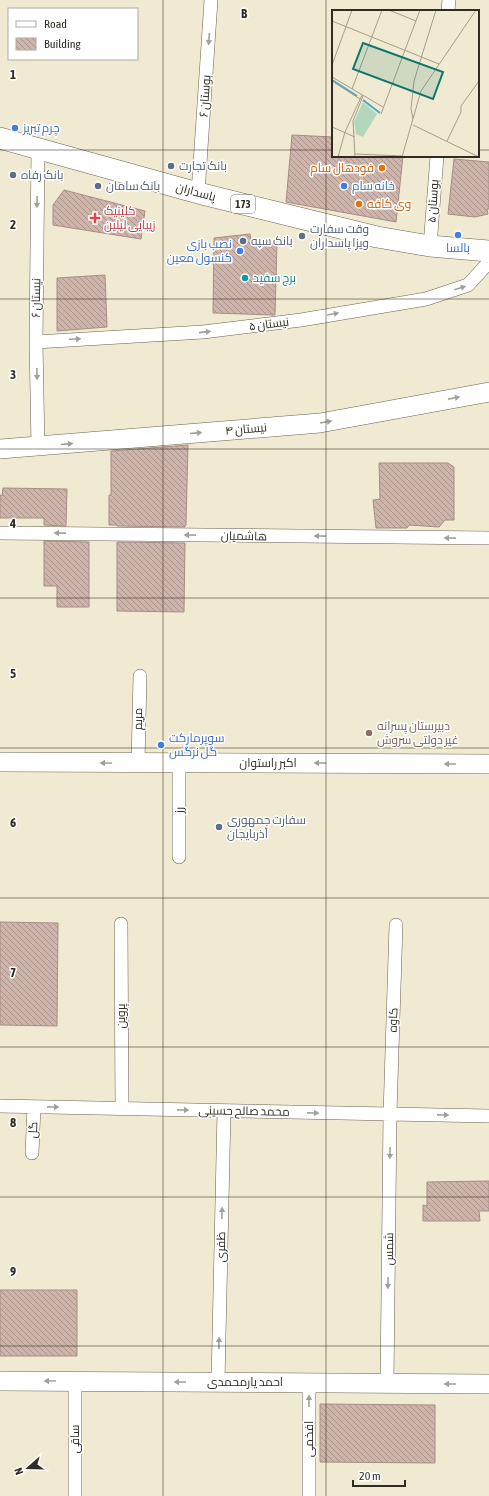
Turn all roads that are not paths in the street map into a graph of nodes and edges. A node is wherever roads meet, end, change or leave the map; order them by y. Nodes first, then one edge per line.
1 (211, 0) edge
2 (449, 0) edge
3 (448, 10) edge
4 (0, 138) edge
5 (38, 149) junction
6 (437, 157) edge
7 (198, 193) junction
8 (430, 246) junction
9 (489, 251) edge
10 (489, 262) edge
11 (36, 342) junction
12 (489, 392) edge
13 (38, 447) junction
14 (0, 449) edge
15 (0, 532) edge
16 (489, 538) edge
17 (140, 676) dead end
18 (0, 762) edge
19 (138, 763) junction
20 (179, 763) junction
21 (489, 764) edge
22 (179, 857) dead end
23 (121, 924) dead end
24 (396, 925) dead end
25 (0, 1106) edge
26 (34, 1107) junction
27 (122, 1109) junction
28 (224, 1111) junction
29 (390, 1114) junction
30 (489, 1116) edge
31 (32, 1153) dead end
32 (0, 1381) edge
33 (75, 1381) junction
34 (218, 1382) junction
35 (308, 1383) junction
36 (387, 1383) junction
37 (489, 1384) edge
38 (75, 1496) edge
39 (309, 1496) edge

1 -> 7 street, بوستان ۶
2 - 3 street
4 - 5 main road, پاسداران / 173
5 - 7 main road, پاسداران / 173
5 -> 11 street, نیستان ۶
6 - 8 street, بوستان ۵
7 - 8 main road, پاسداران / 173
8 - 9 main road, پاسداران / 173
11 -> 10 street, نیستان ۵
11 -> 13 street, نیستان ۶
13 -> 12 street, نیستان ۴
13 - 14 street, نیستان ۴
16 -> 15 street, هاشمیان
17 - 19 street, مریم
19 -> 18 street, اکبر راستوان
19 - 20 street, اکبر راستوان
21 -> 20 street, اکبر راستوان
20 - 22 street, رز
23 - 27 street, پروین
24 - 29 street, کاوه
25 - 26 street, محمد صالح حسینی
26 -> 27 street, محمد صالح حسینی
26 - 31 street, گل
27 -> 28 street, محمد صالح حسینی
28 -> 29 street, محمد صالح حسینی
34 -> 28 street, ظفری
29 -> 30 street, محمد صالح حسینی
29 -> 36 street, شمس
33 -> 32 street, احمد یارمحمدی
34 -> 33 street, احمد یارمحمدی
33 - 38 street, ساقی
34 - 35 street, احمد یارمحمدی
35 - 36 street, احمد یارمحمدی
39 -> 35 street, افخمی
37 -> 36 street, احمد یارمحمدی

